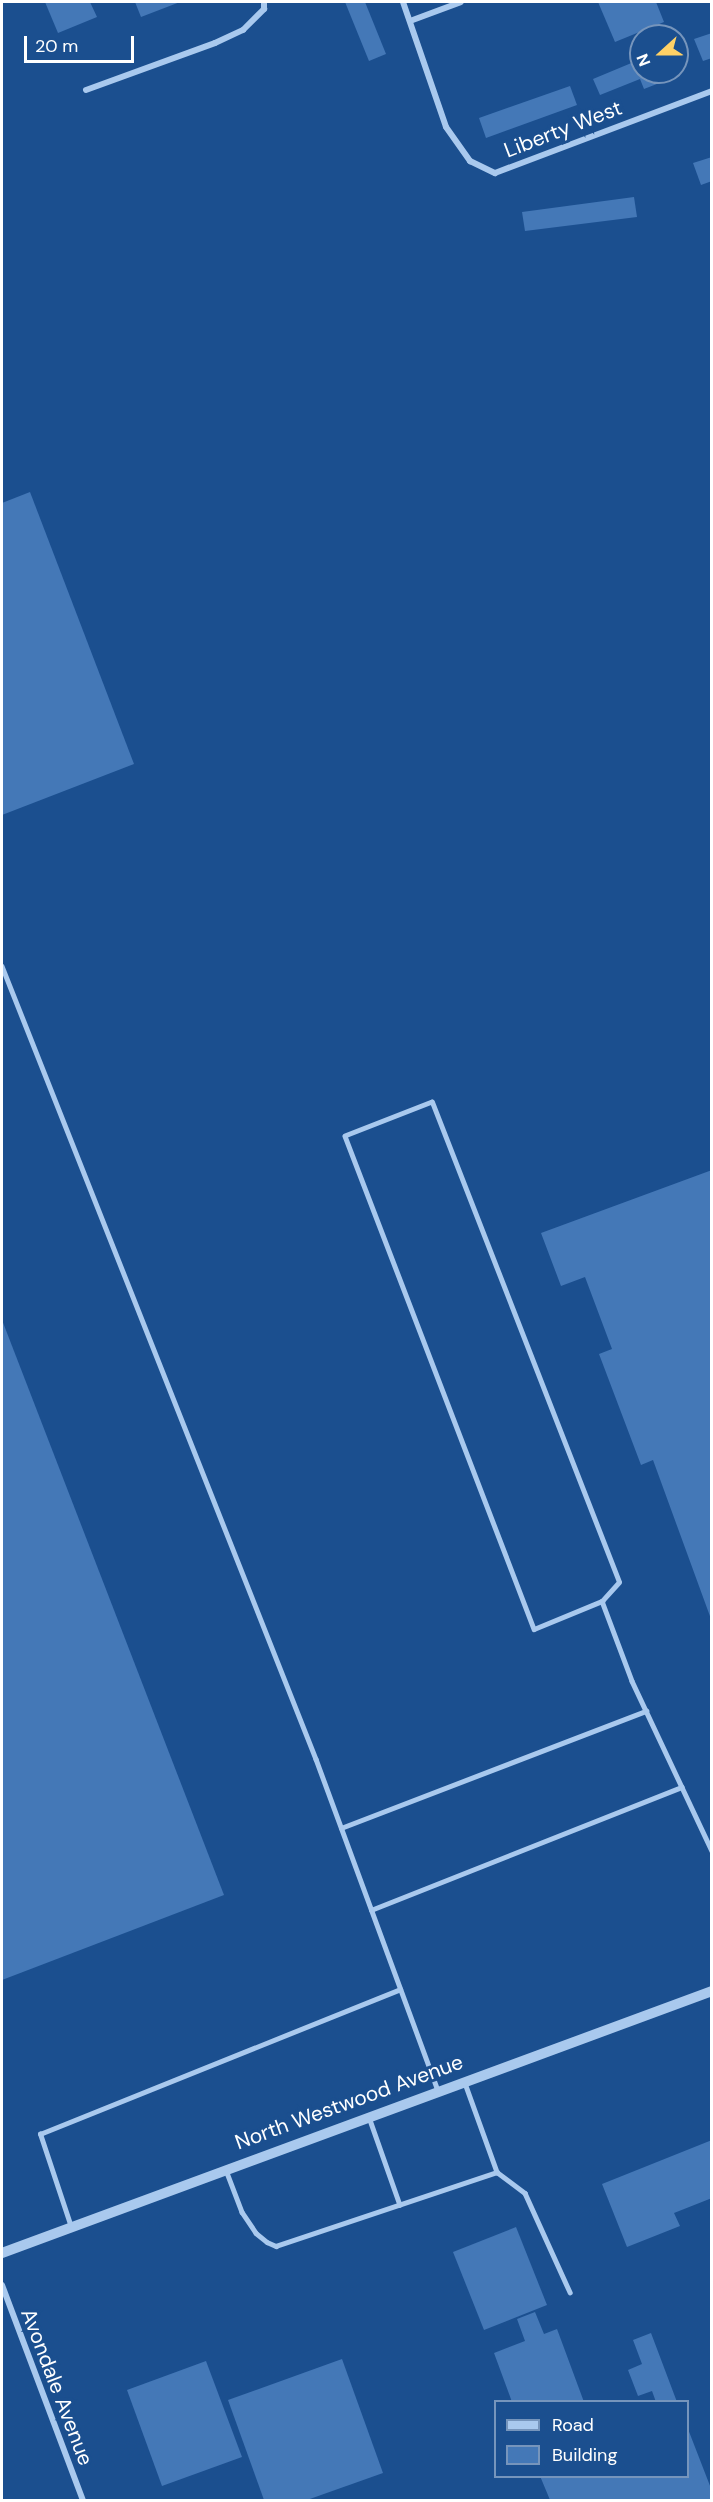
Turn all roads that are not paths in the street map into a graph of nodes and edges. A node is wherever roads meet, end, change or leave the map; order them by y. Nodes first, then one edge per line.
1 (264, 2) edge
2 (403, 2) edge
3 (461, 2) edge
4 (410, 21) junction
5 (86, 90) dead end
6 (711, 91) edge
7 (2, 966) edge
8 (602, 1601) junction
9 (646, 1711) junction
10 (681, 1786) junction
11 (342, 1828) junction
12 (711, 1851) edge
13 (371, 1910) junction
14 (400, 1989) junction
15 (711, 1991) edge
16 (464, 2080) junction
17 (438, 2090) junction
18 (369, 2116) junction
19 (226, 2169) junction
20 (497, 2172) junction
21 (400, 2205) junction
22 (71, 2227) junction
23 (2, 2253) edge
24 (2, 2285) edge
25 (570, 2292) dead end
26 (83, 2500) edge

1 - 5 street
2 - 4 street, Liberty West
3 - 4 street
4 - 6 street, Liberty West
7 - 11 lane
8 - 8 lane
8 - 9 lane
9 - 10 lane
9 - 11 lane
10 - 12 lane
10 - 13 lane
11 - 13 lane
13 - 14 lane
14 - 17 lane
14 - 22 lane
15 - 16 street, North Westwood Avenue
16 - 17 street, North Westwood Avenue
16 - 20 lane
17 - 18 street, North Westwood Avenue
18 - 19 street, North Westwood Avenue
18 - 21 lane
19 - 21 lane
19 - 22 street, North Westwood Avenue
20 - 21 lane
20 - 25 lane
22 - 23 street, North Westwood Avenue
24 - 26 street, Avondale Avenue

